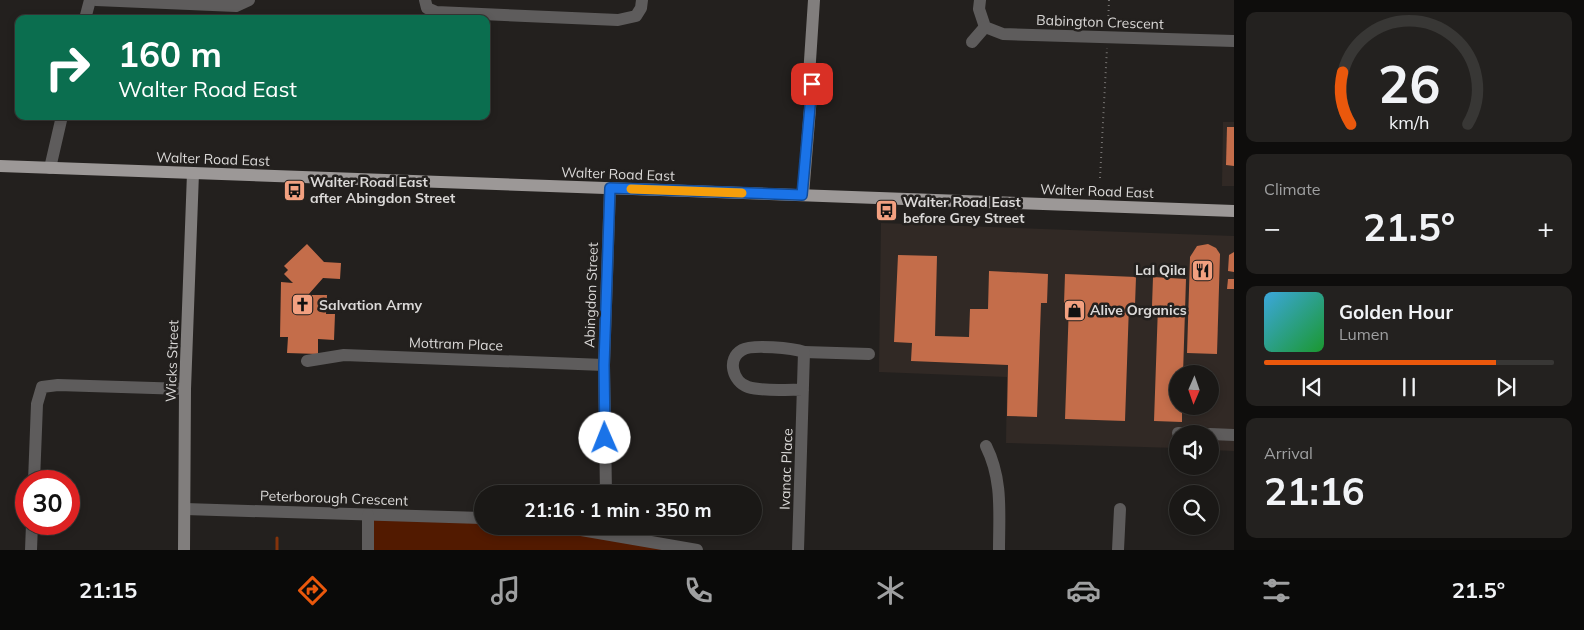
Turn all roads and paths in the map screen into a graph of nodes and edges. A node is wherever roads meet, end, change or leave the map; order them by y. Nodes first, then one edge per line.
1 (90, 0) edge
2 (96, 0) edge
3 (249, 0) edge
4 (424, 0) edge
5 (642, 0) edge
6 (814, 0) edge
7 (1109, 0) edge
8 (980, 5) edge
9 (86, 15) edge
10 (985, 27) junction
11 (1108, 37) junction
12 (1234, 41) edge
13 (972, 42) dead end
14 (61, 120) edge
15 (0, 166) edge
16 (50, 168) junction
17 (193, 173) junction
18 (1100, 178) dead end
19 (610, 188) junction
20 (802, 195) junction
21 (1234, 211) edge
22 (804, 352) junction
23 (869, 354) dead end
24 (307, 362) dead end
25 (604, 365) junction
26 (185, 389) junction
27 (803, 390) junction
28 (1219, 434) edge
29 (1234, 435) edge
30 (986, 446) dead end
31 (34, 470) edge
32 (606, 485) edge
33 (186, 508) junction
34 (1120, 510) dead end
35 (368, 514) junction
36 (474, 518) edge
37 (32, 535) edge
38 (629, 535) edge
39 (31, 550) edge
40 (184, 550) edge
41 (368, 550) edge
42 (697, 550) edge
43 (798, 550) edge
44 (999, 550) edge
45 (1118, 550) edge

1 - 9 street
2 - 3 street
4 - 5 street
6 - 20 street
7 - 11 path
8 - 10 street
10 - 11 street, Babington Crescent
10 - 13 street
11 - 12 street, Babington Crescent
11 - 18 path
14 - 16 street
15 - 16 main road, Walter Road East
16 - 17 main road, Walter Road East
17 - 19 main road, Walter Road East
17 - 26 street, Wicks Street
19 - 20 main road, Walter Road East
19 - 25 street, Abingdon Street
20 - 21 main road, Walter Road East
22 - 23 street
22 - 27 street, Ivanac Place
22 - 27 street
24 - 25 street, Mottram Place
25 - 32 street, Abingdon Street
26 - 31 street
26 - 33 street, Wicks Street
27 - 43 street, Ivanac Place
28 - 29 street
30 - 44 street
33 - 35 street, Peterborough Crescent
33 - 40 street, Wicks Street
34 - 45 street
35 - 36 street, Peterborough Crescent
35 - 41 street
37 - 39 street
38 - 42 street

